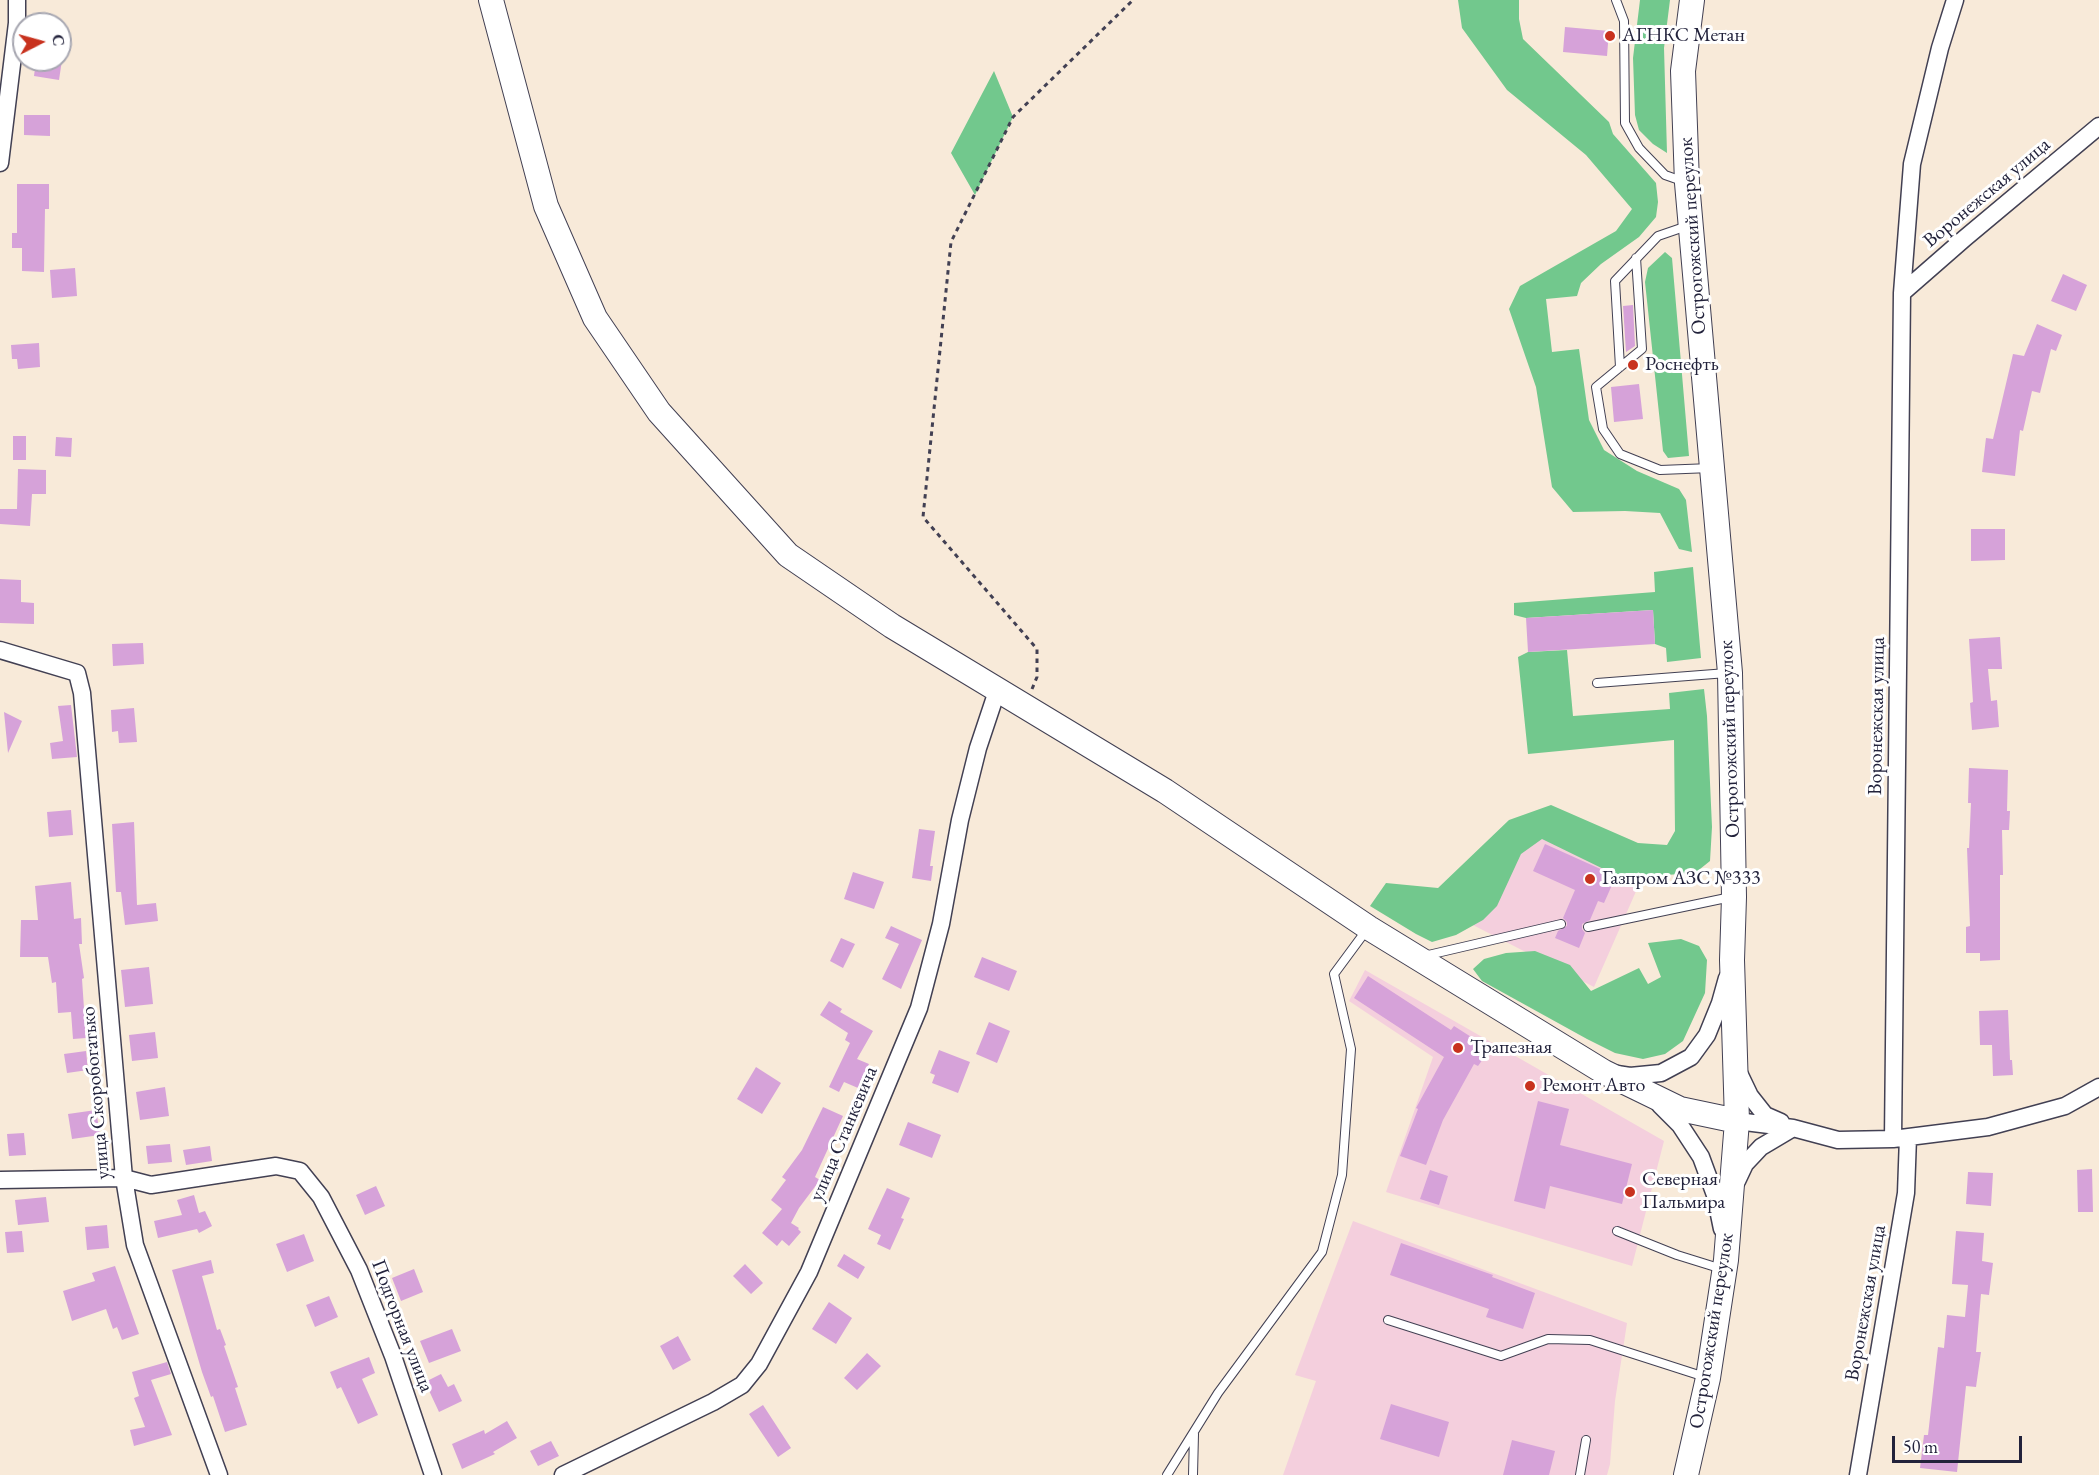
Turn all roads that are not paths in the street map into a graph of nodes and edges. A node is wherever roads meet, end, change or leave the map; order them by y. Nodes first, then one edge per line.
1 (17, 0) edge
2 (491, 0) edge
3 (1616, 0) edge
4 (1692, 0) edge
5 (1956, 0) edge
6 (2099, 126) edge
7 (0, 164) edge
8 (1687, 183) junction
9 (1690, 225) junction
10 (1636, 258) junction
11 (1902, 293) junction
12 (1620, 367) junction
13 (1712, 468) junction
14 (0, 650) edge
15 (1730, 673) junction
16 (1597, 683) dead end
17 (997, 691) junction
18 (1734, 897) junction
19 (1561, 924) dead end
20 (1588, 927) dead end
21 (1369, 928) junction
22 (1417, 958) junction
23 (1732, 960) junction
24 (1735, 1066) junction
25 (1604, 1072) junction
26 (2099, 1087) edge
27 (1648, 1093) junction
28 (1737, 1121) junction
29 (1792, 1128) junction
30 (1900, 1138) junction
31 (123, 1178) junction
32 (0, 1180) edge
33 (1731, 1196) junction
34 (1617, 1231) dead end
35 (1726, 1265) junction
36 (1388, 1320) dead end
37 (1708, 1378) junction
38 (1194, 1434) junction
39 (1586, 1440) dead end
40 (219, 1475) edge
41 (434, 1475) edge
42 (563, 1475) edge
43 (1167, 1475) edge
44 (1193, 1475) edge
45 (1580, 1475) edge
46 (1686, 1475) edge
47 (1858, 1475) edge

1 - 7 street
2 - 17 main road
3 - 8 lane
4 - 8 main road, Острогожский переулок
5 - 11 street, Воронежская улица
6 - 11 street, Воронежская улица
8 - 9 main road, Острогожский переулок
9 - 10 lane
9 - 13 main road, Острогожский переулок
10 - 12 lane
10 - 12 lane
11 - 30 street, Воронежская улица
12 - 13 lane
13 - 15 main road, Острогожский переулок
14 - 31 street, улица Скоробогатько
15 - 16 lane
15 - 18 main road, Острогожский переулок
17 - 21 main road
17 - 42 street, улица Станкевича
18 - 20 lane
18 - 23 main road, Острогожский переулок
19 - 22 lane
21 - 22 main road
21 - 38 lane
22 - 25 main road
23 - 24 main road, Острогожский переулок
23 - 25 street
24 - 28 main road, Острогожский переулок
24 - 29 street
25 - 27 main road
26 - 30 street
27 - 28 main road
27 - 35 street
28 - 29 street
28 - 33 main road, Острогожский переулок
29 - 30 street
29 - 33 street
30 - 47 street, Воронежская улица
31 - 32 street, Подгорная улица
31 - 40 street, улица Скоробогатько
31 - 41 street, Подгорная улица
33 - 35 main road, Острогожский переулок
34 - 35 lane
35 - 37 main road, Острогожский переулок
36 - 37 lane
37 - 46 main road, Острогожский переулок
38 - 43 lane
38 - 44 lane
39 - 45 lane

